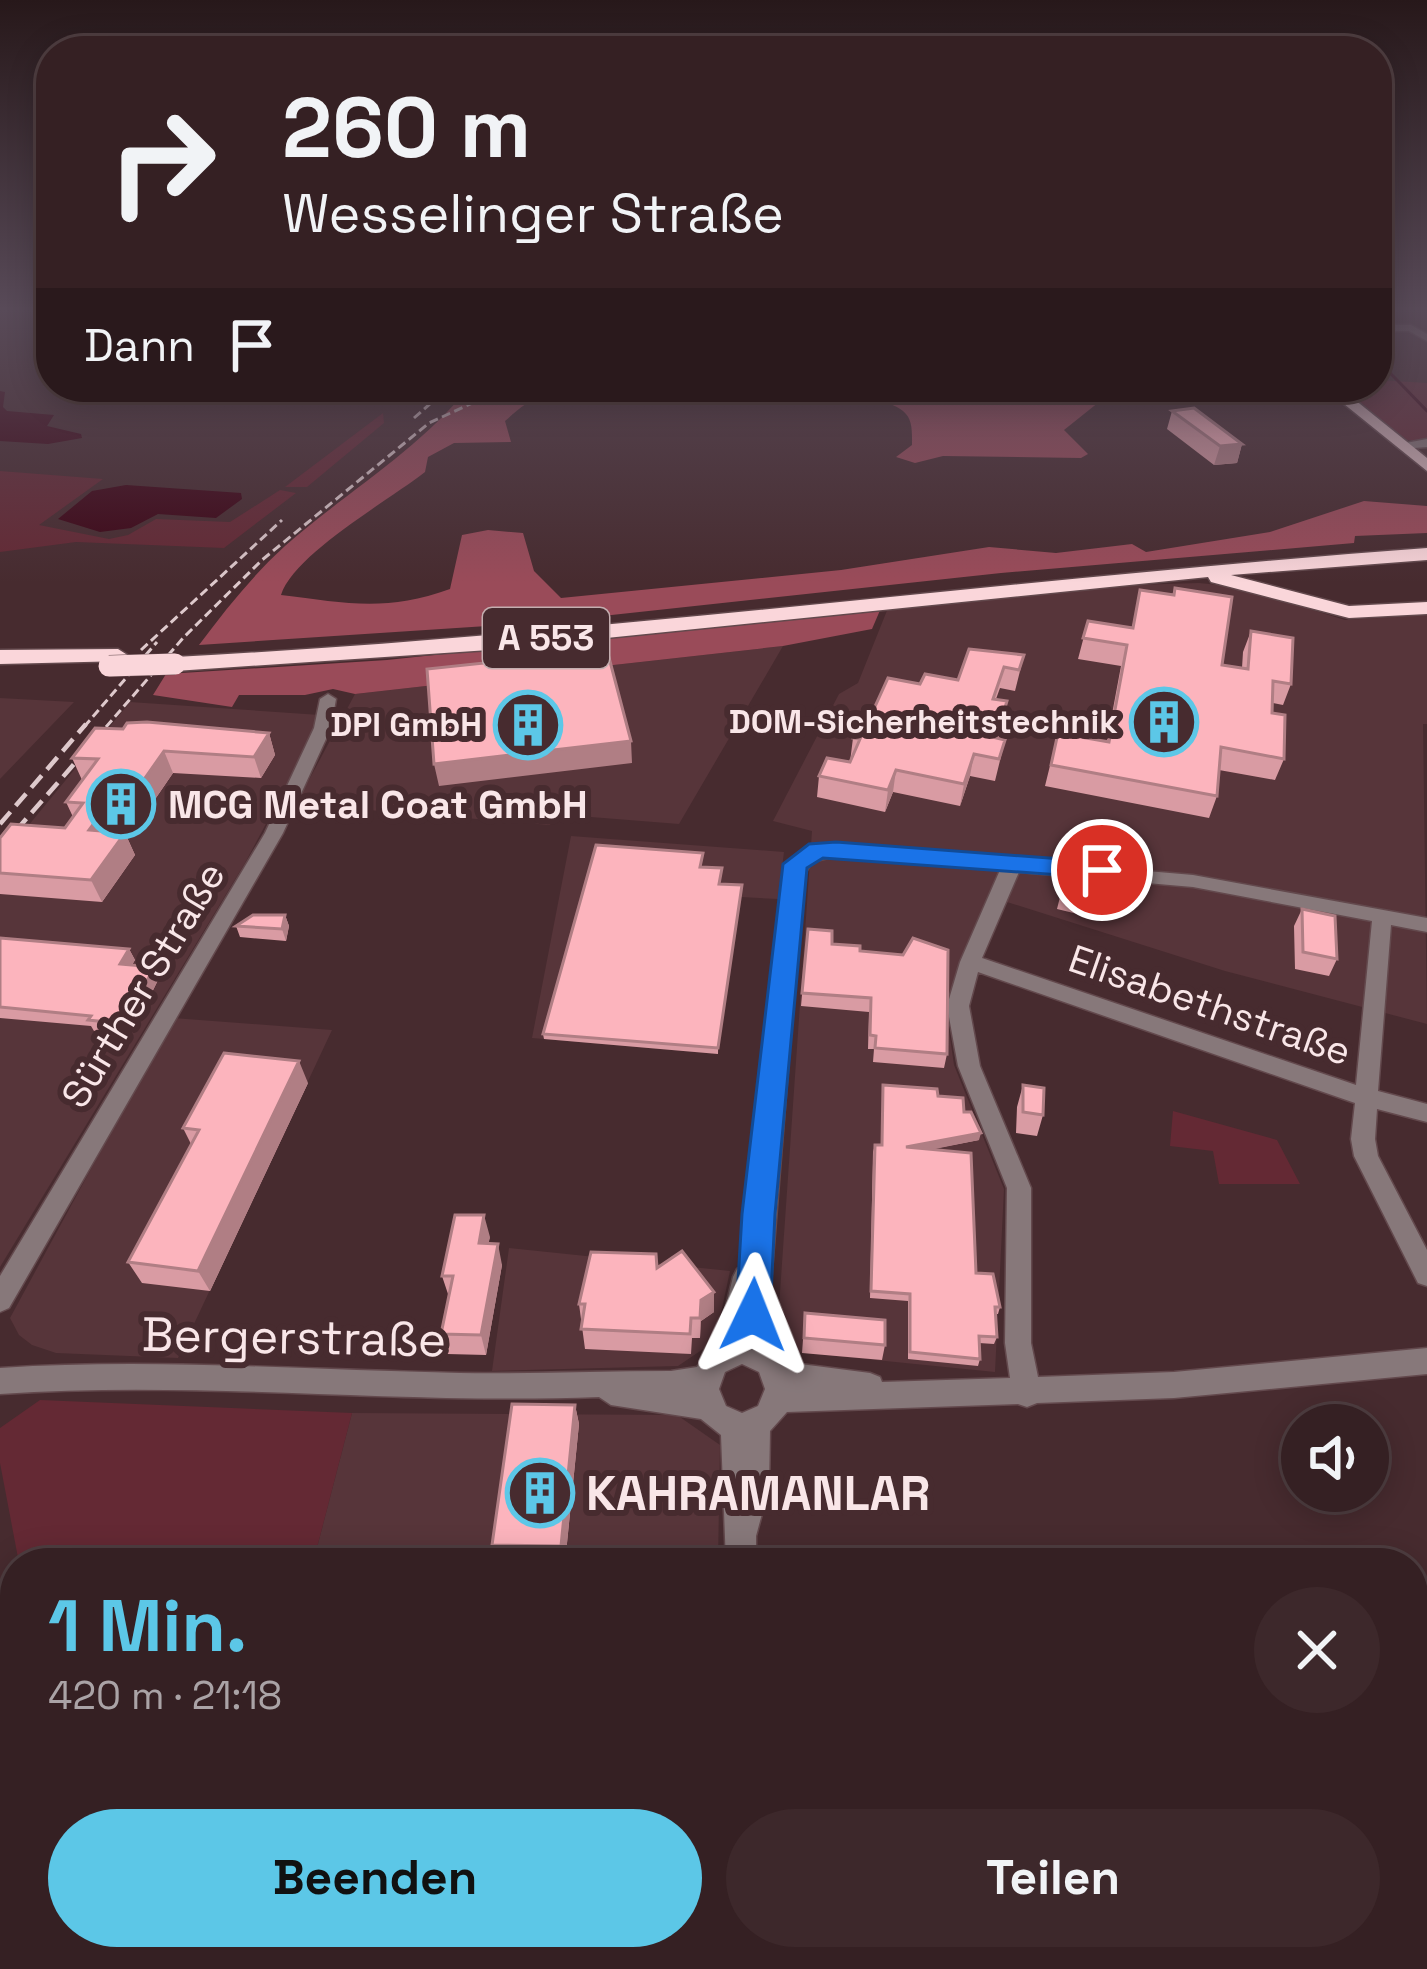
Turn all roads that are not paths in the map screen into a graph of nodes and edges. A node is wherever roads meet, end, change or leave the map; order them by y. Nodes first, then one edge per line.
1 (1348, 402) edge
2 (1427, 443) edge
3 (1401, 445) junction
4 (1427, 466) edge
5 (1422, 551) edge
6 (1140, 574) junction
7 (1427, 604) edge
8 (0, 657) edge
9 (180, 659) junction
10 (113, 661) junction
11 (0, 667) edge
12 (328, 699) dead end
13 (1013, 863) junction
14 (1382, 916) junction
15 (1427, 925) edge
16 (970, 962) junction
17 (1365, 1097) junction
18 (1427, 1113) edge
19 (1427, 1275) edge
20 (0, 1300) edge
21 (741, 1354) junction
22 (1427, 1360) edge
23 (0, 1381) edge
24 (778, 1386) junction
25 (707, 1393) junction
26 (1028, 1394) junction
27 (746, 1424) junction
28 (741, 1548) edge

1 - 3 main road
2 - 3 street
3 - 4 main road
5 - 6 highway, A 553
5 - 7 highway
5 - 9 highway, A 553
6 - 7 highway
6 - 9 highway, A 553
8 - 10 highway, A 553
9 - 10 highway, A 553, bridge
10 - 11 highway, A 553
12 - 20 street, Sürther Straße
13 - 14 street
13 - 16 street
13 - 21 street
14 - 15 street
14 - 17 street
16 - 17 street, Elisabethstraße
16 - 26 street
17 - 18 street, Elisabethstraße
17 - 19 street
21 - 24 street
21 - 25 street
22 - 26 street
23 - 25 street, Bergerstraße
24 - 26 street
24 - 27 street
25 - 27 street, Bergerstraße
27 - 28 street

